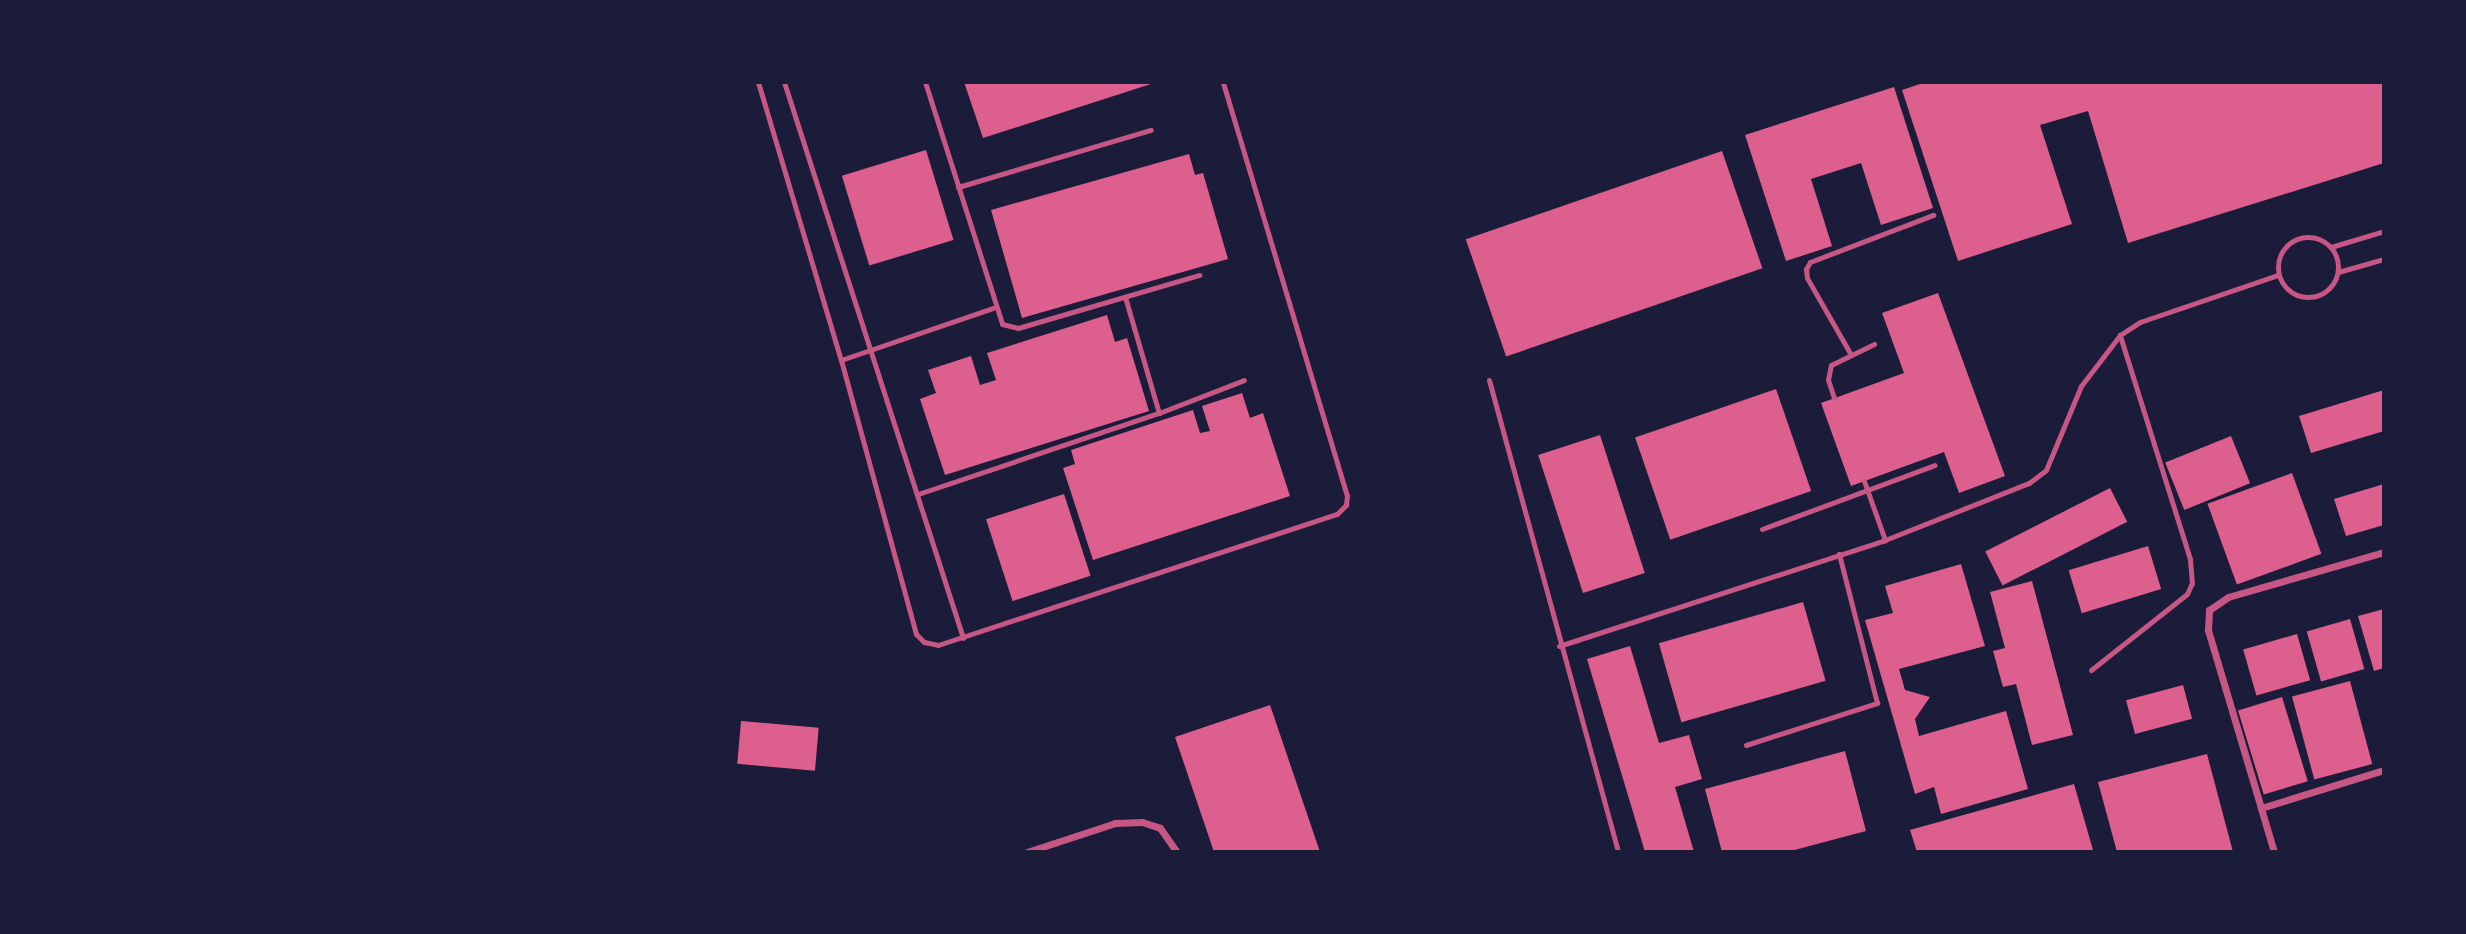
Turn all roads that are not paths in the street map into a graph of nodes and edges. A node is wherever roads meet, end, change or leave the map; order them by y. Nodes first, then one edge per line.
1 (758, 82) edge
2 (784, 82) edge
3 (925, 82) edge
4 (1223, 82) edge
5 (1152, 130) dead end
6 (958, 187) junction
7 (1933, 215) dead end
8 (2384, 231) edge
9 (2331, 247) junction
10 (2384, 259) edge
11 (2338, 272) junction
12 (1199, 275) dead end
13 (2278, 275) junction
14 (1125, 297) junction
15 (996, 307) junction
16 (2120, 335) junction
17 (1874, 344) dead end
18 (872, 351) junction
19 (1850, 354) junction
20 (841, 360) junction
21 (1244, 380) dead end
22 (1489, 380) dead end
23 (1834, 398) dead end
24 (1159, 413) junction
25 (1935, 465) dead end
26 (1864, 481) dead end
27 (1868, 492) junction
28 (918, 494) junction
29 (1762, 530) dead end
30 (1885, 540) junction
31 (2384, 552) edge
32 (1839, 554) junction
33 (963, 638) junction
34 (1559, 646) junction
35 (2091, 670) dead end
36 (1746, 745) dead end
37 (2384, 770) edge
38 (2261, 807) junction
39 (1027, 852) edge
40 (1177, 852) edge
41 (1618, 852) edge
42 (2274, 852) edge

1 - 20 lane
2 - 18 lane
3 - 6 lane
4 - 33 lane
5 - 6 lane
6 - 15 lane
7 - 19 lane
8 - 9 lane
9 - 11 lane
9 - 13 lane
10 - 11 lane
11 - 13 lane
12 - 14 lane
13 - 16 lane
14 - 15 lane
14 - 24 lane
15 - 18 lane
16 - 30 lane
16 - 35 lane
17 - 19 lane
18 - 20 lane
18 - 28 lane
19 - 23 lane
20 - 33 lane
21 - 24 lane
22 - 34 lane
24 - 28 lane
25 - 27 lane
26 - 27 lane
27 - 29 lane
27 - 30 lane
28 - 33 lane
30 - 32 lane
31 - 38 street
32 - 34 lane
32 - 36 lane
34 - 41 lane
37 - 38 street
38 - 42 street
39 - 40 street

